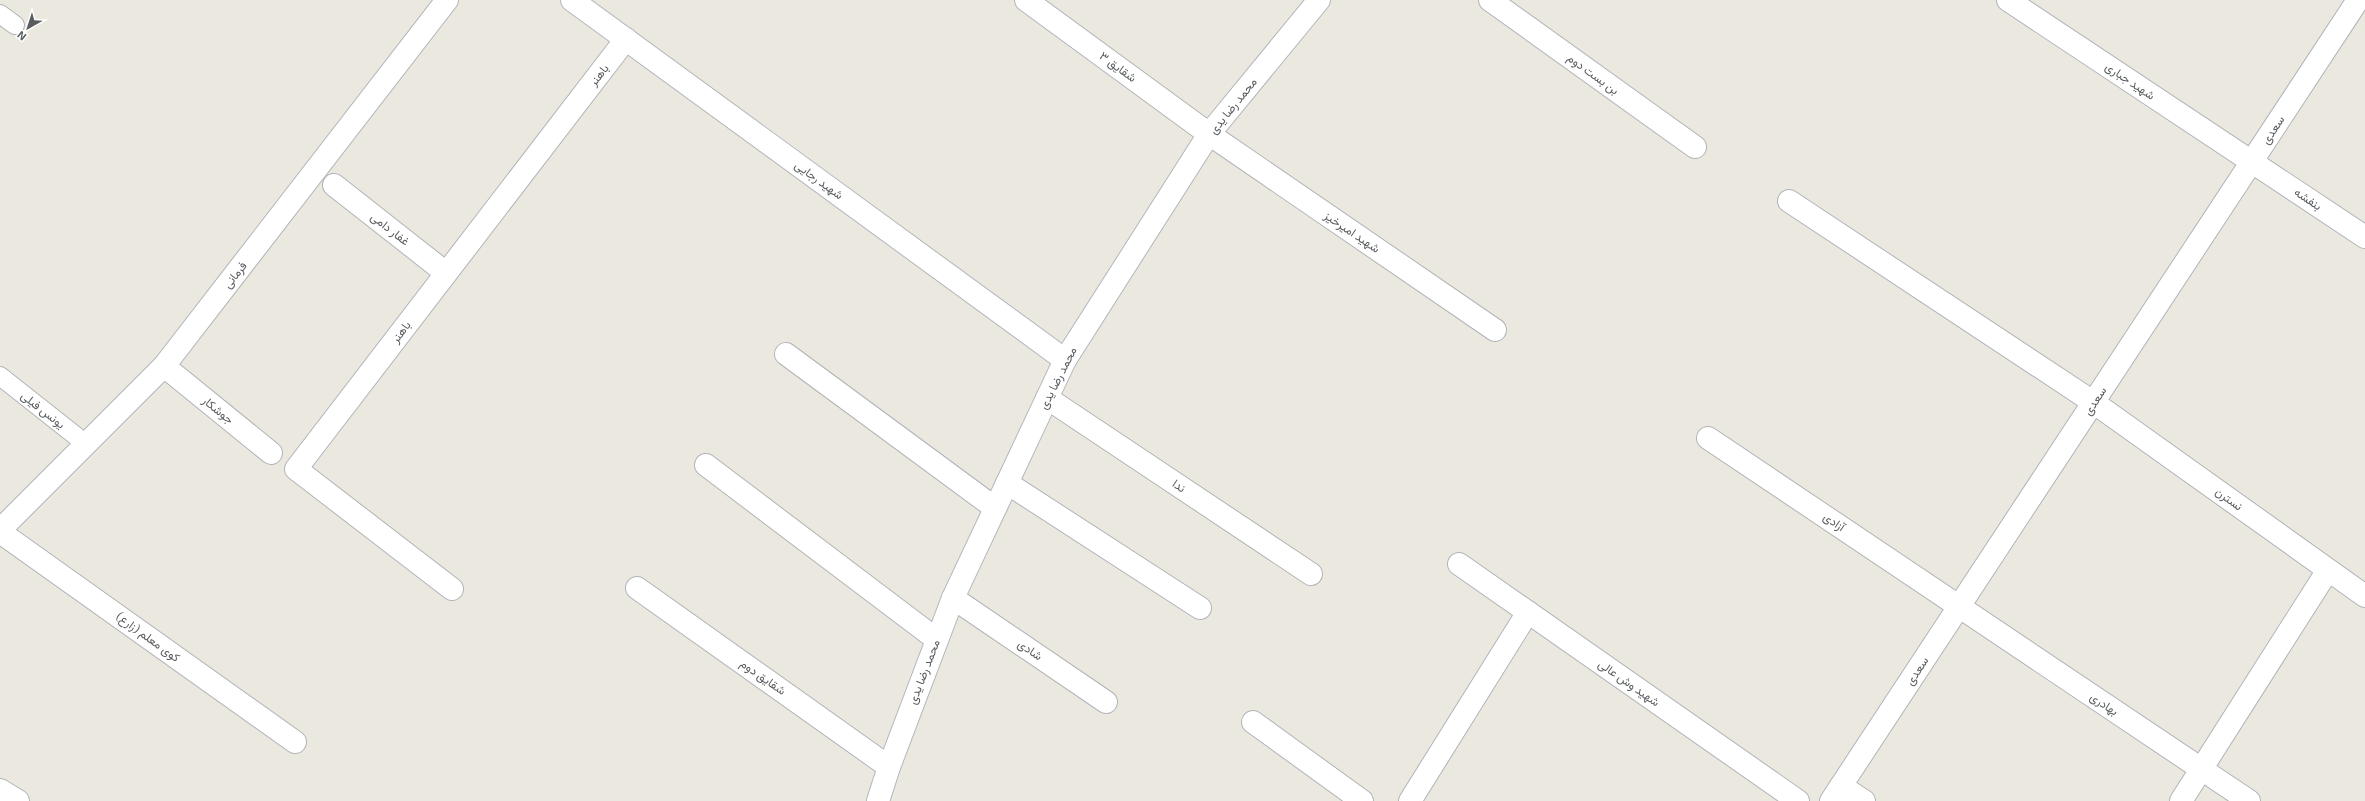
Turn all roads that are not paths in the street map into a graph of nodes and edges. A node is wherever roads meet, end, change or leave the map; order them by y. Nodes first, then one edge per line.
1 (447, 0) edge
2 (572, 0) edge
3 (1026, 0) edge
4 (1319, 0) edge
5 (1490, 0) edge
6 (2008, 0) edge
7 (2358, 0) edge
8 (0, 14) edge
9 (14, 25) dead end
10 (626, 39) junction
11 (1209, 134) junction
12 (1695, 147) dead end
13 (2252, 162) junction
14 (334, 185) dead end
15 (1790, 201) dead end
16 (2365, 237) edge
17 (446, 273) junction
18 (1495, 330) dead end
19 (786, 354) dead end
20 (1065, 360) junction
21 (164, 366) junction
22 (0, 376) edge
23 (1047, 398) junction
24 (2093, 402) junction
25 (1708, 438) dead end
26 (86, 444) junction
27 (271, 453) dead end
28 (706, 466) dead end
29 (1007, 483) junction
30 (995, 508) junction
31 (0, 531) edge
32 (1459, 564) dead end
33 (2328, 570) junction
34 (1311, 574) dead end
35 (637, 588) dead end
36 (452, 589) dead end
37 (2365, 596) edge
38 (953, 598) junction
39 (1959, 606) junction
40 (1200, 608) dead end
41 (1528, 612) junction
42 (936, 639) junction
43 (1106, 702) dead end
44 (1253, 722) dead end
45 (295, 742) dead end
46 (888, 767) junction
47 (2202, 769) junction
48 (1836, 794) edge
49 (878, 801) edge
50 (1362, 801) edge
51 (1410, 801) edge
52 (1798, 801) edge
53 (1864, 801) edge
54 (2181, 801) edge
55 (2249, 801) edge

1 - 21 street, فرمانی
2 - 10 street, شهید رجایی
3 - 11 street, شقایق ۳
4 - 11 street, محمد رضا یدی
5 - 12 street, بن بست دوم
6 - 13 street, شهید جباری
7 - 13 street, سعدی
8 - 9 lane
10 - 17 street, باهنر
10 - 20 street, شهید رجایی
11 - 18 street, شهید امیرخیز
11 - 20 street, محمد رضا یدی
13 - 16 street, بنفشه
13 - 24 street, سعدی
14 - 17 street, غفار دامی
15 - 24 street, نسترن
17 - 36 street, باهنر
19 - 30 street
20 - 23 street, محمد رضا یدی
21 - 26 street, فرمانی
21 - 27 street, جوشکار
22 - 26 lane, یونس فیلی
23 - 29 street, محمد رضا یدی
23 - 34 street, ندا
24 - 33 street, نسترن
24 - 39 street, سعدی
25 - 39 street, آزادی
26 - 31 street, فرمانی
28 - 42 street
29 - 30 street, محمد رضا یدی
29 - 40 street
30 - 38 street, محمد رضا یدی
31 - 45 street, کوی معلم (زارع)
32 - 41 street, شهید وش عالی
33 - 37 street, نسترن
33 - 47 street
35 - 46 street, شقایق دوم
38 - 42 street, محمد رضا یدی
38 - 43 street, شادی
39 - 47 street, بهادری
39 - 48 street, سعدی
41 - 51 street
41 - 52 street, شهید وش عالی
42 - 46 street, محمد رضا یدی
44 - 50 street
46 - 49 street, محمد رضا یدی
47 - 54 street
47 - 55 street, بهادری
48 - 53 street

